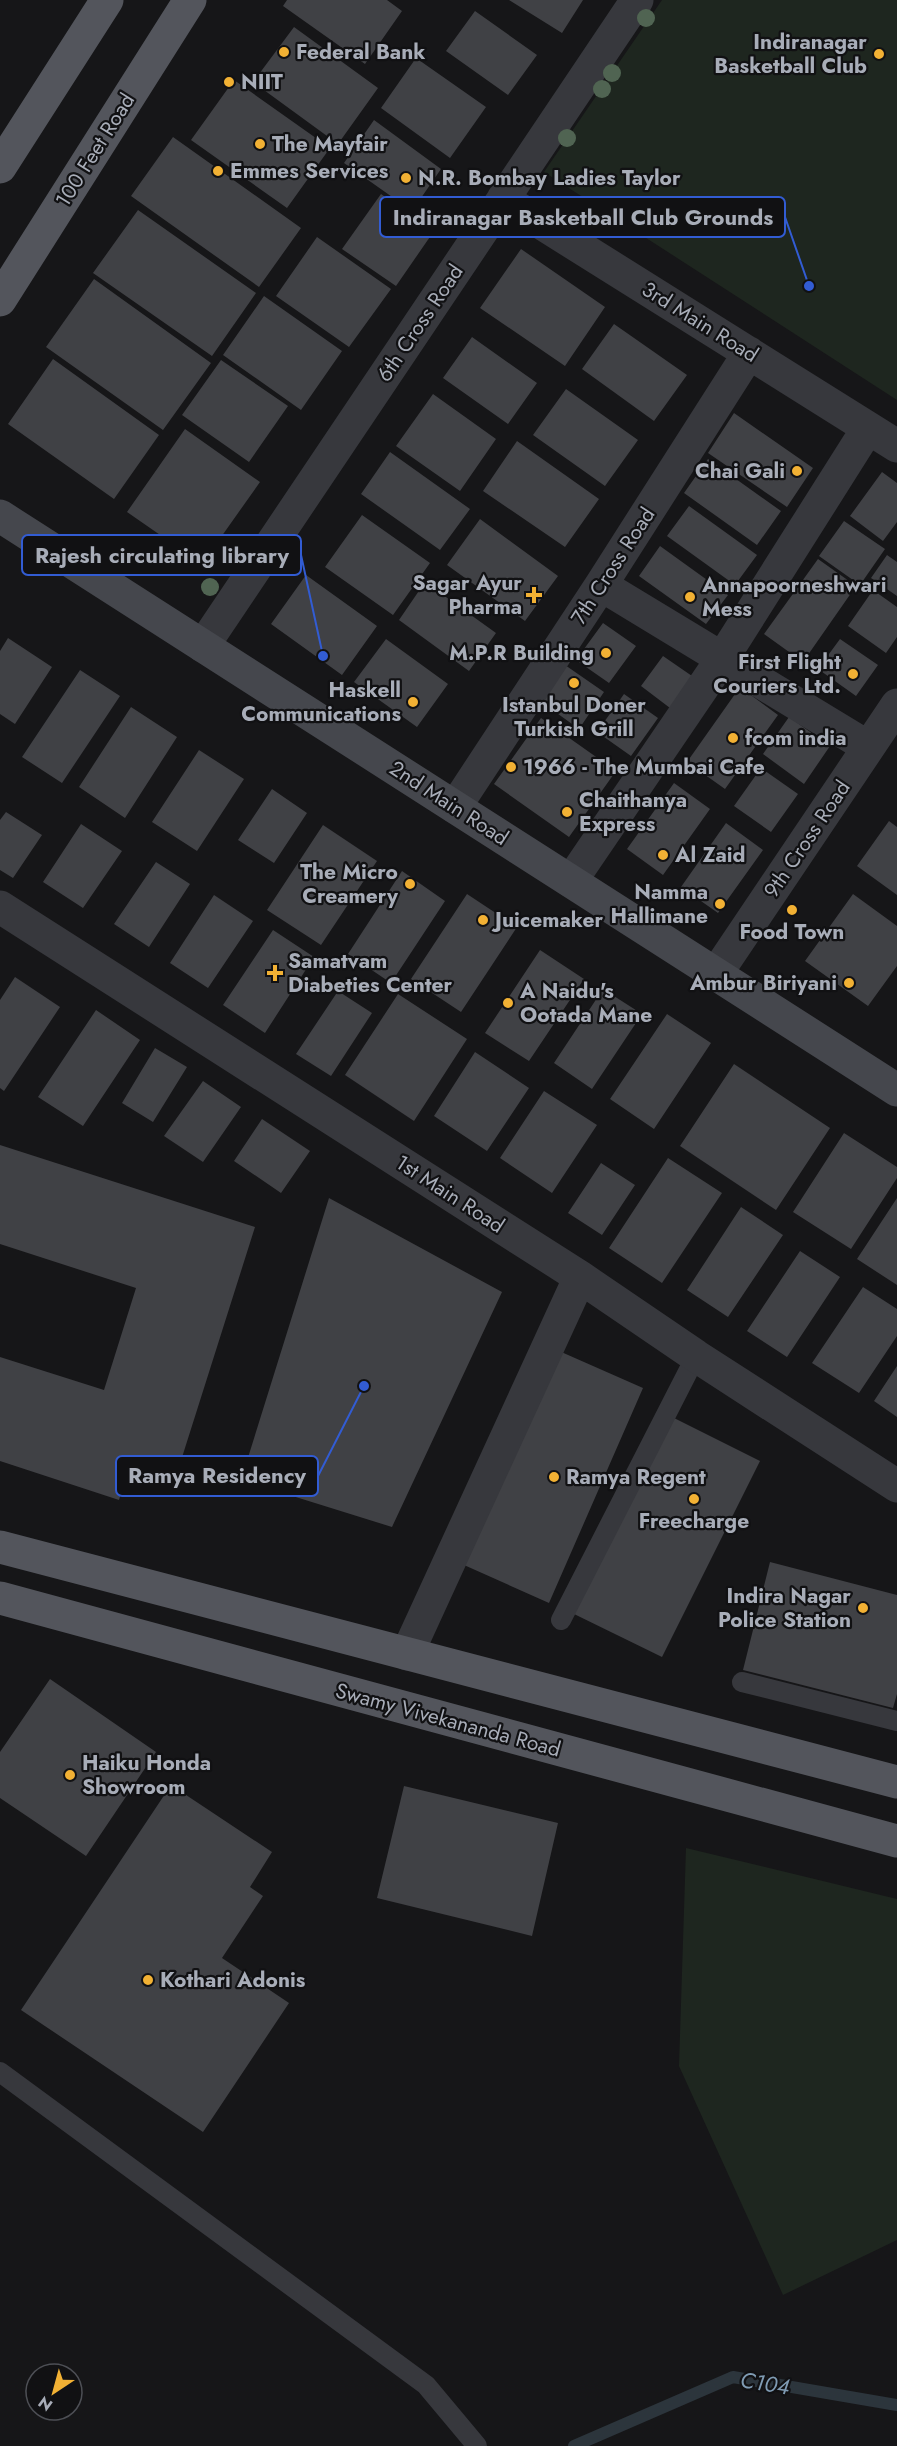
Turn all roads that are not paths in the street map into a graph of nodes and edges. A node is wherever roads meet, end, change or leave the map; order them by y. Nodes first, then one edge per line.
1 (106, 0) edge
2 (190, 0) edge
3 (637, 0) edge
4 (0, 167) edge
5 (503, 199) junction
6 (0, 300) edge
7 (749, 353) junction
8 (868, 428) junction
9 (897, 446) edge
10 (0, 516) edge
11 (601, 585) junction
12 (203, 646) junction
13 (722, 659) junction
14 (897, 705) edge
15 (868, 747) junction
16 (455, 807) junction
17 (571, 881) junction
18 (0, 907) edge
19 (716, 974) junction
20 (897, 1090) edge
21 (579, 1277) junction
22 (696, 1356) junction
23 (897, 1486) edge
24 (0, 1547) edge
25 (0, 1598) edge
26 (561, 1620) dead end
27 (407, 1654) junction
28 (742, 1682) dead end
29 (897, 1721) edge
30 (897, 1782) edge
31 (897, 1841) edge
32 (0, 2072) edge
33 (476, 2445) edge

1 - 4 main road
2 - 6 main road, 100 Feet Road
3 - 5 street, 6th Cross Road
5 - 7 street, 3rd Main Road
5 - 12 street, 6th Cross Road
7 - 8 street, 3rd Main Road
7 - 11 street, 7th Cross Road
8 - 9 street, 3rd Main Road
8 - 13 street
10 - 12 street, 2nd Main Road
11 - 13 street
11 - 16 street, 7th Cross Road
12 - 16 street, 2nd Main Road
13 - 15 street
13 - 17 street
14 - 15 street, 9th Cross Road
15 - 19 street, 9th Cross Road
16 - 17 street, 2nd Main Road
17 - 19 street, 2nd Main Road
18 - 21 street, 1st Main Road
19 - 20 street, 2nd Main Road
21 - 22 street, 1st Main Road
21 - 27 street
22 - 23 street, 1st Main Road
22 - 26 lane
24 - 27 main road
25 - 31 main road, Swamy Vivekananda Road
27 - 30 main road
28 - 29 lane
32 - 33 lane

